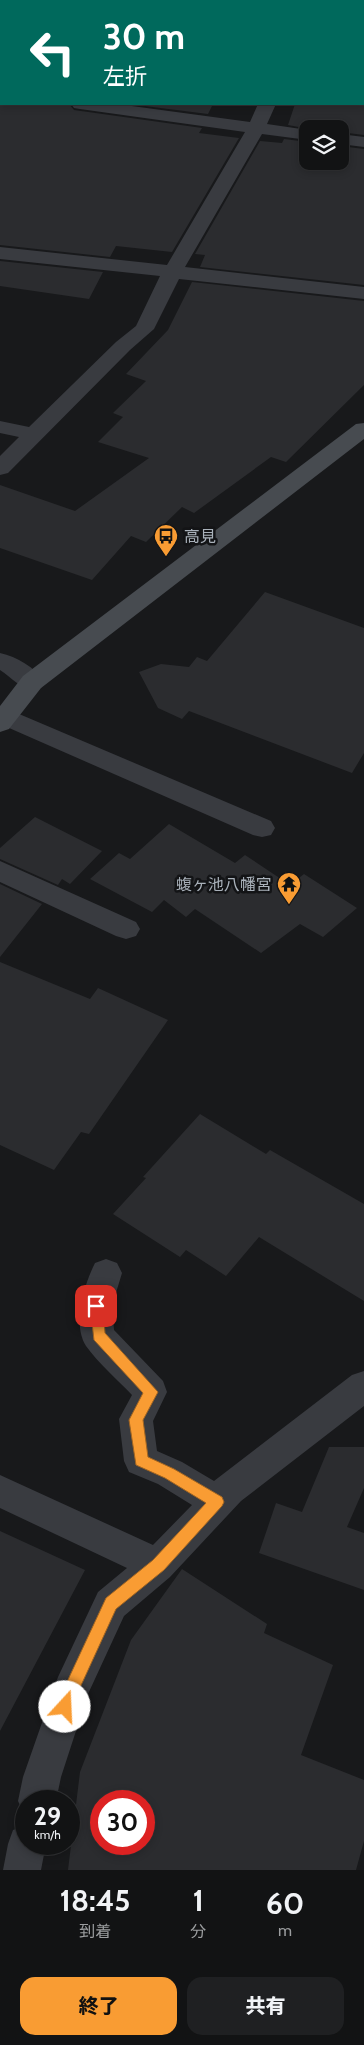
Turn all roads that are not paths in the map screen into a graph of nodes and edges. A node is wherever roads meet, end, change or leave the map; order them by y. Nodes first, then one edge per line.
1 (93, 105) edge
2 (267, 105) edge
3 (256, 128) junction
4 (299, 134) edge
5 (349, 140) edge
6 (364, 142) edge
7 (0, 253) edge
8 (173, 271) junction
9 (364, 293) edge
10 (0, 427) edge
11 (364, 429) edge
12 (32, 434) junction
13 (0, 468) edge
14 (0, 662) edge
15 (32, 682) junction
16 (3, 719) edge
17 (262, 828) dead end
18 (0, 871) edge
19 (126, 929) dead end
20 (106, 1273) dead end
21 (364, 1386) edge
22 (0, 1491) edge
23 (217, 1502) junction
24 (158, 1565) junction
25 (39, 1790) edge
26 (25, 1855) edge
27 (22, 1870) edge

1 - 3 street
2 - 3 street
3 - 4 street
3 - 8 street
5 - 6 street
7 - 8 street
8 - 9 street
8 - 12 street
10 - 12 street
11 - 15 street
12 - 13 street
14 - 15 street
15 - 16 street
16 - 17 street
18 - 19 street
20 - 23 street
21 - 23 street
22 - 24 street
23 - 24 street
24 - 25 street
26 - 27 street

